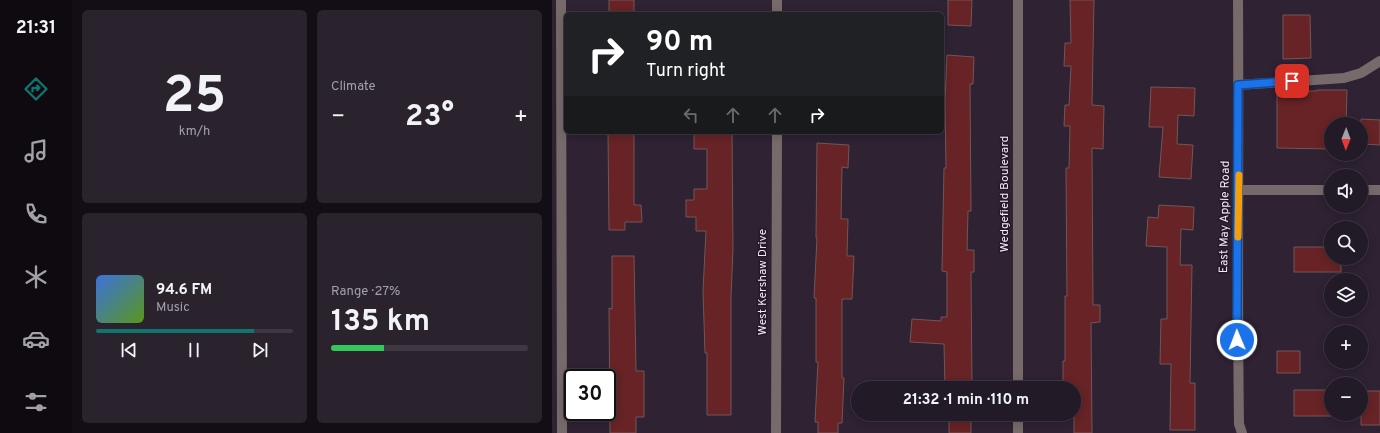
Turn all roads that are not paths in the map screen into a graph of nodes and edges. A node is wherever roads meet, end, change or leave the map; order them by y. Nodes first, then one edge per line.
1 (561, 0) edge
2 (777, 0) edge
3 (1018, 0) edge
4 (1238, 0) edge
5 (777, 12) edge
6 (1380, 61) edge
7 (1238, 85) junction
8 (777, 134) edge
9 (1239, 190) junction
10 (1324, 190) edge
11 (1368, 190) edge
12 (1380, 190) edge
13 (1018, 381) edge
14 (1018, 421) edge
15 (562, 433) edge
16 (776, 433) edge
17 (1018, 433) edge
18 (1242, 433) edge

1 - 15 street
2 - 5 street
3 - 13 street, Wedgefield Boulevard
4 - 7 street, East May Apple Road
6 - 7 street
7 - 9 street, East May Apple Road
8 - 16 street, West Kershaw Drive
9 - 10 street
9 - 18 street, East May Apple Road
11 - 12 street
14 - 17 street

